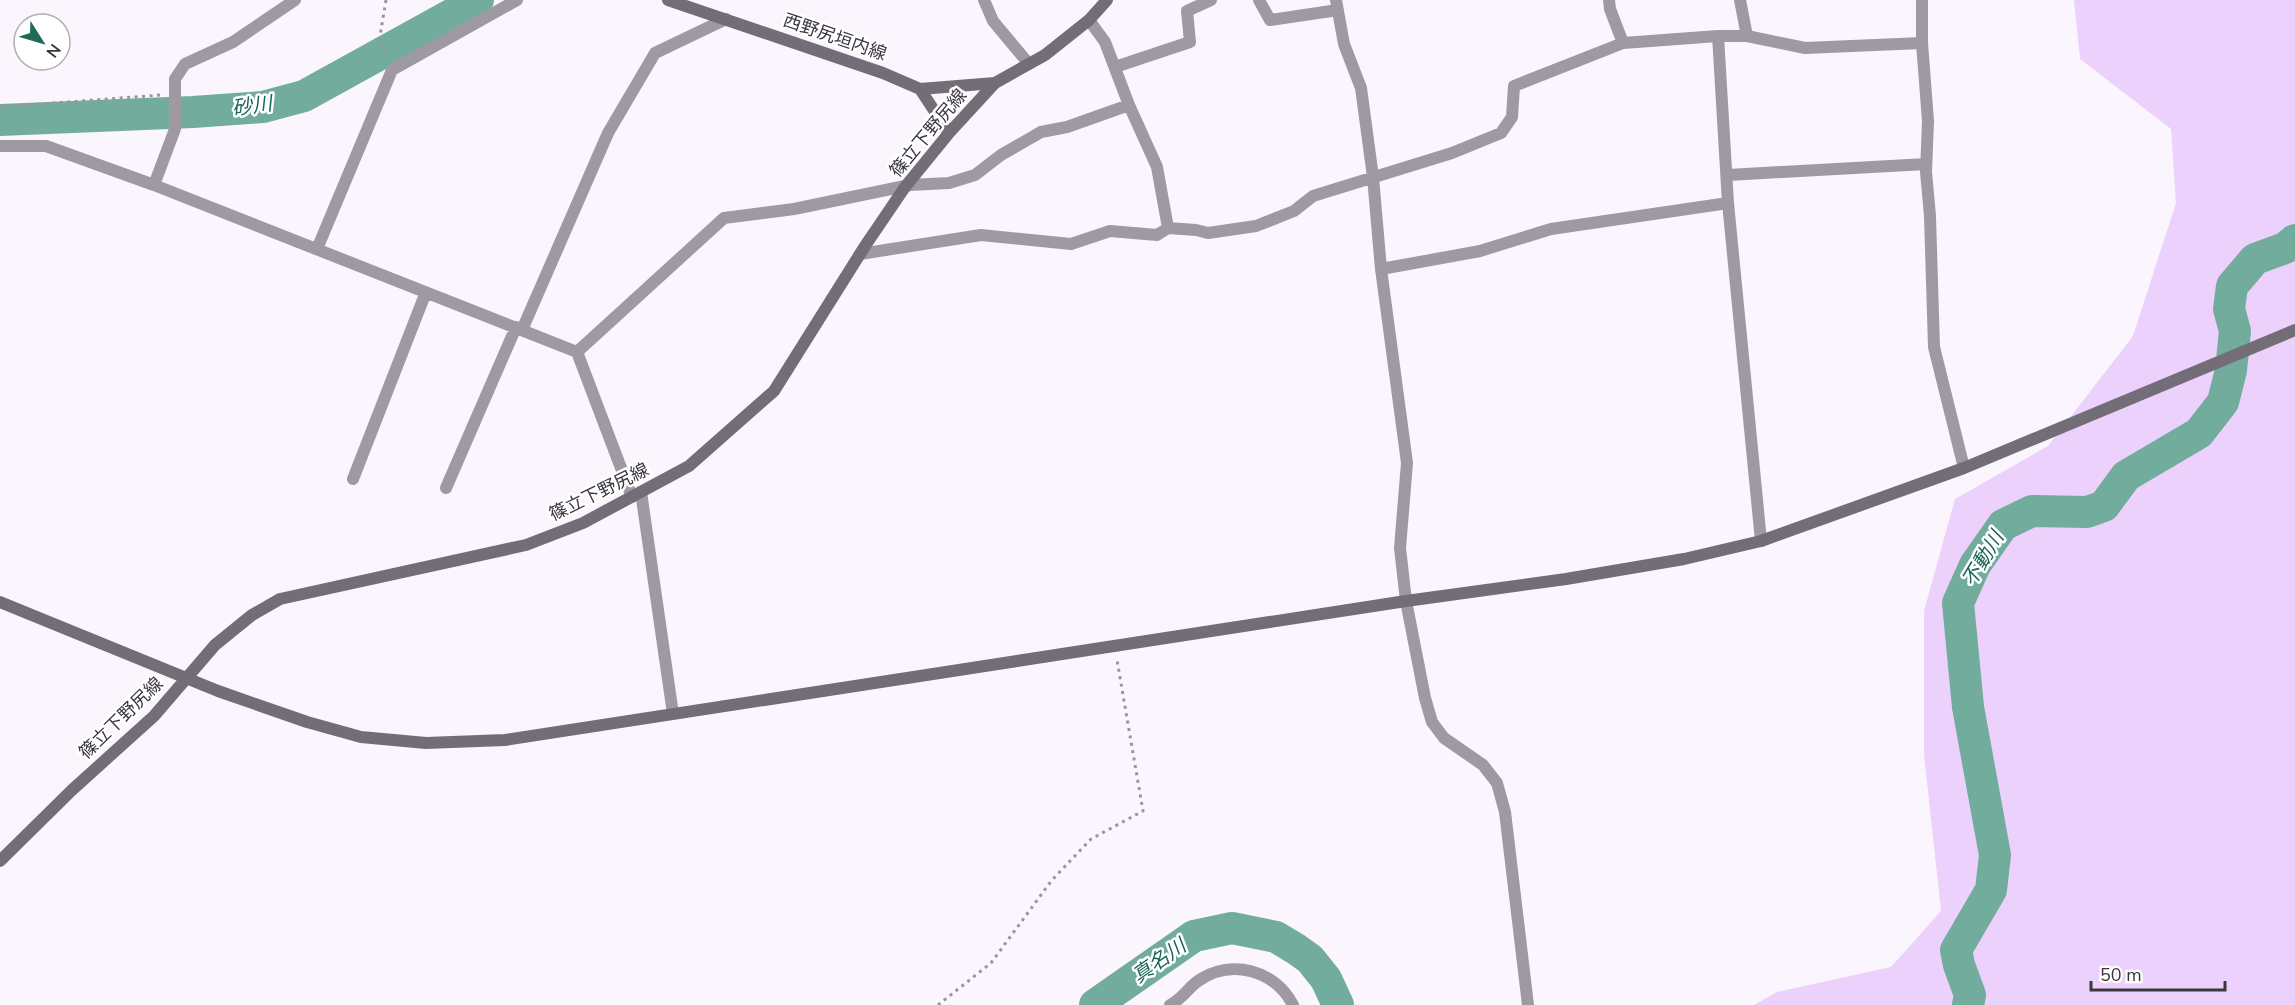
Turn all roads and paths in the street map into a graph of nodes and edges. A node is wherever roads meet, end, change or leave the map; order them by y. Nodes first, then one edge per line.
1 (295, 0) edge
2 (386, 0) edge
3 (517, 0) edge
4 (668, 0) edge
5 (984, 0) edge
6 (1107, 0) edge
7 (1211, 0) edge
8 (1259, 0) edge
9 (1609, 0) edge
10 (1740, 0) edge
11 (1922, 0) edge
12 (1337, 5) edge
13 (726, 19) junction
14 (1089, 20) junction
15 (1718, 36) junction
16 (1747, 36) junction
17 (379, 42) dead end
18 (1623, 43) junction
19 (1922, 44) junction
20 (1029, 64) junction
21 (1115, 67) junction
22 (995, 83) junction
23 (920, 89) junction
24 (175, 99) junction
25 (1129, 105) junction
26 (0, 107) edge
27 (949, 133) junction
28 (0, 147) edge
29 (1926, 164) junction
30 (1728, 175) junction
31 (1373, 177) junction
32 (154, 185) junction
33 (906, 187) junction
34 (1728, 203) junction
35 (1168, 228) junction
36 (317, 249) junction
37 (860, 254) junction
38 (1381, 269) junction
39 (426, 292) junction
40 (519, 329) junction
41 (2295, 330) edge
42 (577, 352) junction
43 (1964, 468) junction
44 (353, 479) dead end
45 (446, 488) dead end
46 (637, 494) junction
47 (1761, 541) junction
48 (0, 602) edge
49 (1406, 602) junction
50 (1115, 646) junction
51 (188, 677) junction
52 (673, 714) junction
53 (0, 861) edge
54 (938, 1005) edge
55 (1170, 1005) edge
56 (1293, 1005) edge
57 (1528, 1005) edge

1 - 24 street
2 - 17 path
3 - 36 street
4 - 13 street, 西野尻垣内線
5 - 20 street
6 - 14 street, 篠立下野尻線
7 - 21 street
8 - 12 street
9 - 18 street
10 - 16 street
11 - 19 street
12 - 31 street
13 - 23 street, 西野尻垣内線
13 - 40 street
14 - 20 street, 篠立下野尻線
14 - 21 street
15 - 16 street
15 - 18 street
15 - 30 street
16 - 19 street
18 - 31 street
19 - 29 street
20 - 22 street, 篠立下野尻線
21 - 25 street
22 - 23 street, 西野尻垣内線
22 - 27 street, 篠立下野尻線
23 - 27 street
24 - 26 path
24 - 32 street
25 - 33 street
25 - 35 street
27 - 33 street, 篠立下野尻線
28 - 32 street
29 - 30 street
29 - 43 street
30 - 34 street
31 - 35 street
31 - 38 street
32 - 36 street
33 - 37 street, 篠立下野尻線
33 - 42 street
34 - 38 street
34 - 47 street
35 - 37 street
36 - 39 street
37 - 46 street, 篠立下野尻線
38 - 49 street
39 - 40 street
39 - 44 street
40 - 42 street
40 - 45 street
41 - 43 street
42 - 46 street
43 - 47 street
46 - 51 street, 篠立下野尻線
46 - 52 street
47 - 49 street
48 - 51 street
49 - 50 street
49 - 57 street
50 - 52 street
50 - 54 path
51 - 52 street
51 - 53 street, 篠立下野尻線
55 - 56 street

